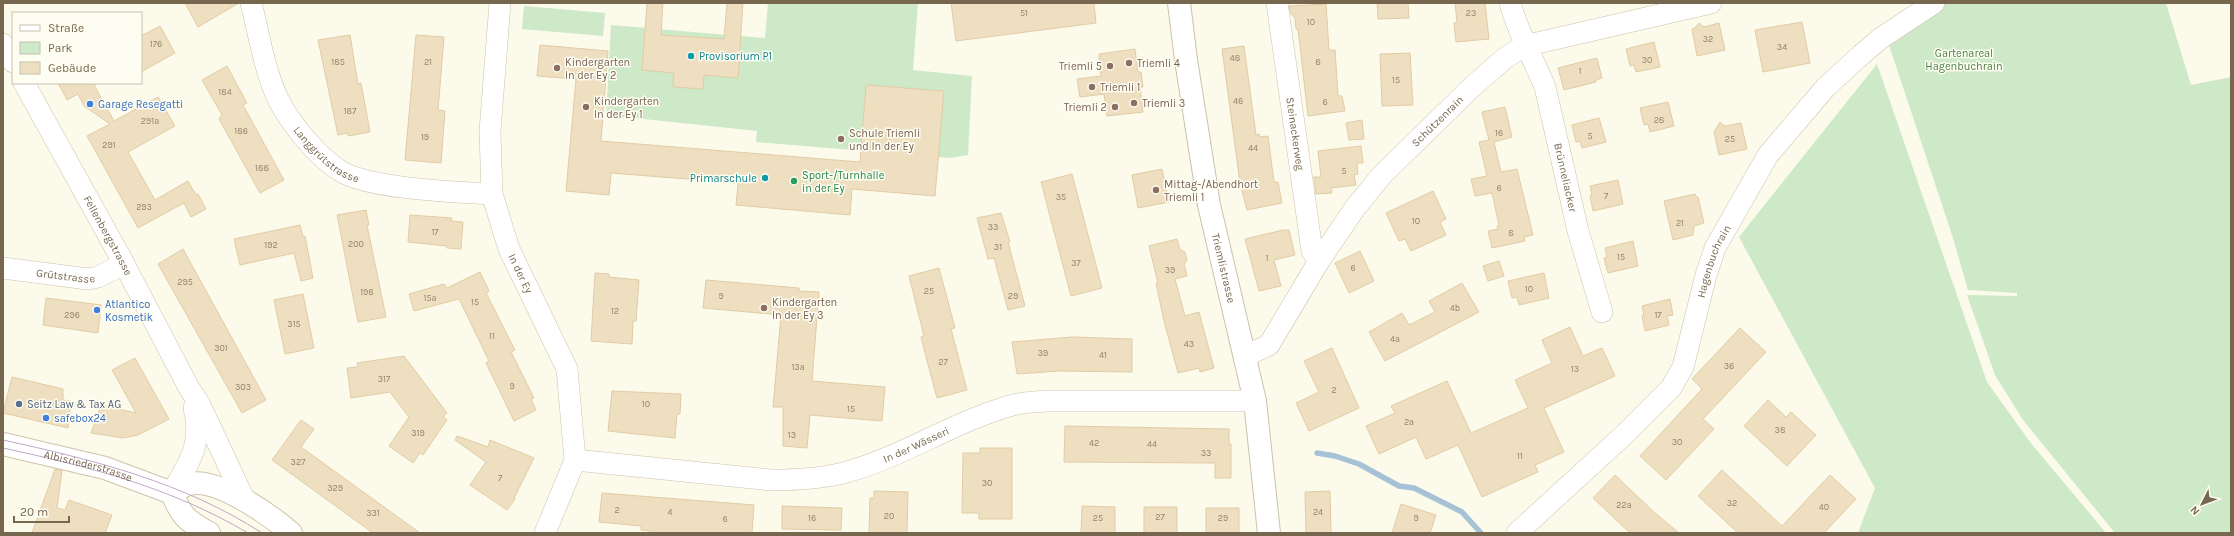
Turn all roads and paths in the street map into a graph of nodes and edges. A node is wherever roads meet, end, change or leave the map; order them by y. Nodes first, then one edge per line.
1 (251, 3) edge
2 (500, 3) edge
3 (1179, 3) edge
4 (1277, 3) edge
5 (1510, 3) edge
6 (1711, 3) edge
7 (1934, 3) edge
8 (3, 44) edge
9 (1524, 46) junction
10 (12, 60) edge
11 (25, 84) edge
12 (492, 194) junction
13 (1319, 261) junction
14 (124, 264) junction
15 (3, 268) edge
16 (1602, 312) dead end
17 (1245, 356) junction
18 (189, 388) junction
19 (1255, 401) junction
20 (3, 444) edge
21 (575, 460) junction
22 (172, 493) junction
23 (244, 500) junction
24 (209, 533) edge
25 (291, 533) edge
26 (545, 533) edge
27 (1269, 533) edge
28 (1517, 533) edge

1 - 12 street, Langgrütstrasse
2 - 12 street, In der Ey
3 - 17 street, Triemlistrasse
4 - 13 street, Steinackerweg
5 - 9 street, Brünneliacker
6 - 9 street, Schützenrain
7 - 28 street, Hagenbuchrain
8 - 10 street
9 - 13 street, Schützenrain
9 - 16 street, Brünneliacker
11 - 14 street, Fellenbergstrasse
12 - 21 street, In der Ey
13 - 17 street, Schützenrain
14 - 15 street, Grütstrasse
14 - 18 street, Fellenbergstrasse
17 - 19 street, Triemlistrasse
18 - 22 street, Fellenbergstrasse
18 - 23 street, Fellenbergstrasse
19 - 21 street, In der Wässeri
19 - 27 street, Triemlistrasse
20 - 22 street, Albisriederstrasse
21 - 26 street, In der Ey
22 - 23 street
22 - 24 street
23 - 25 street

